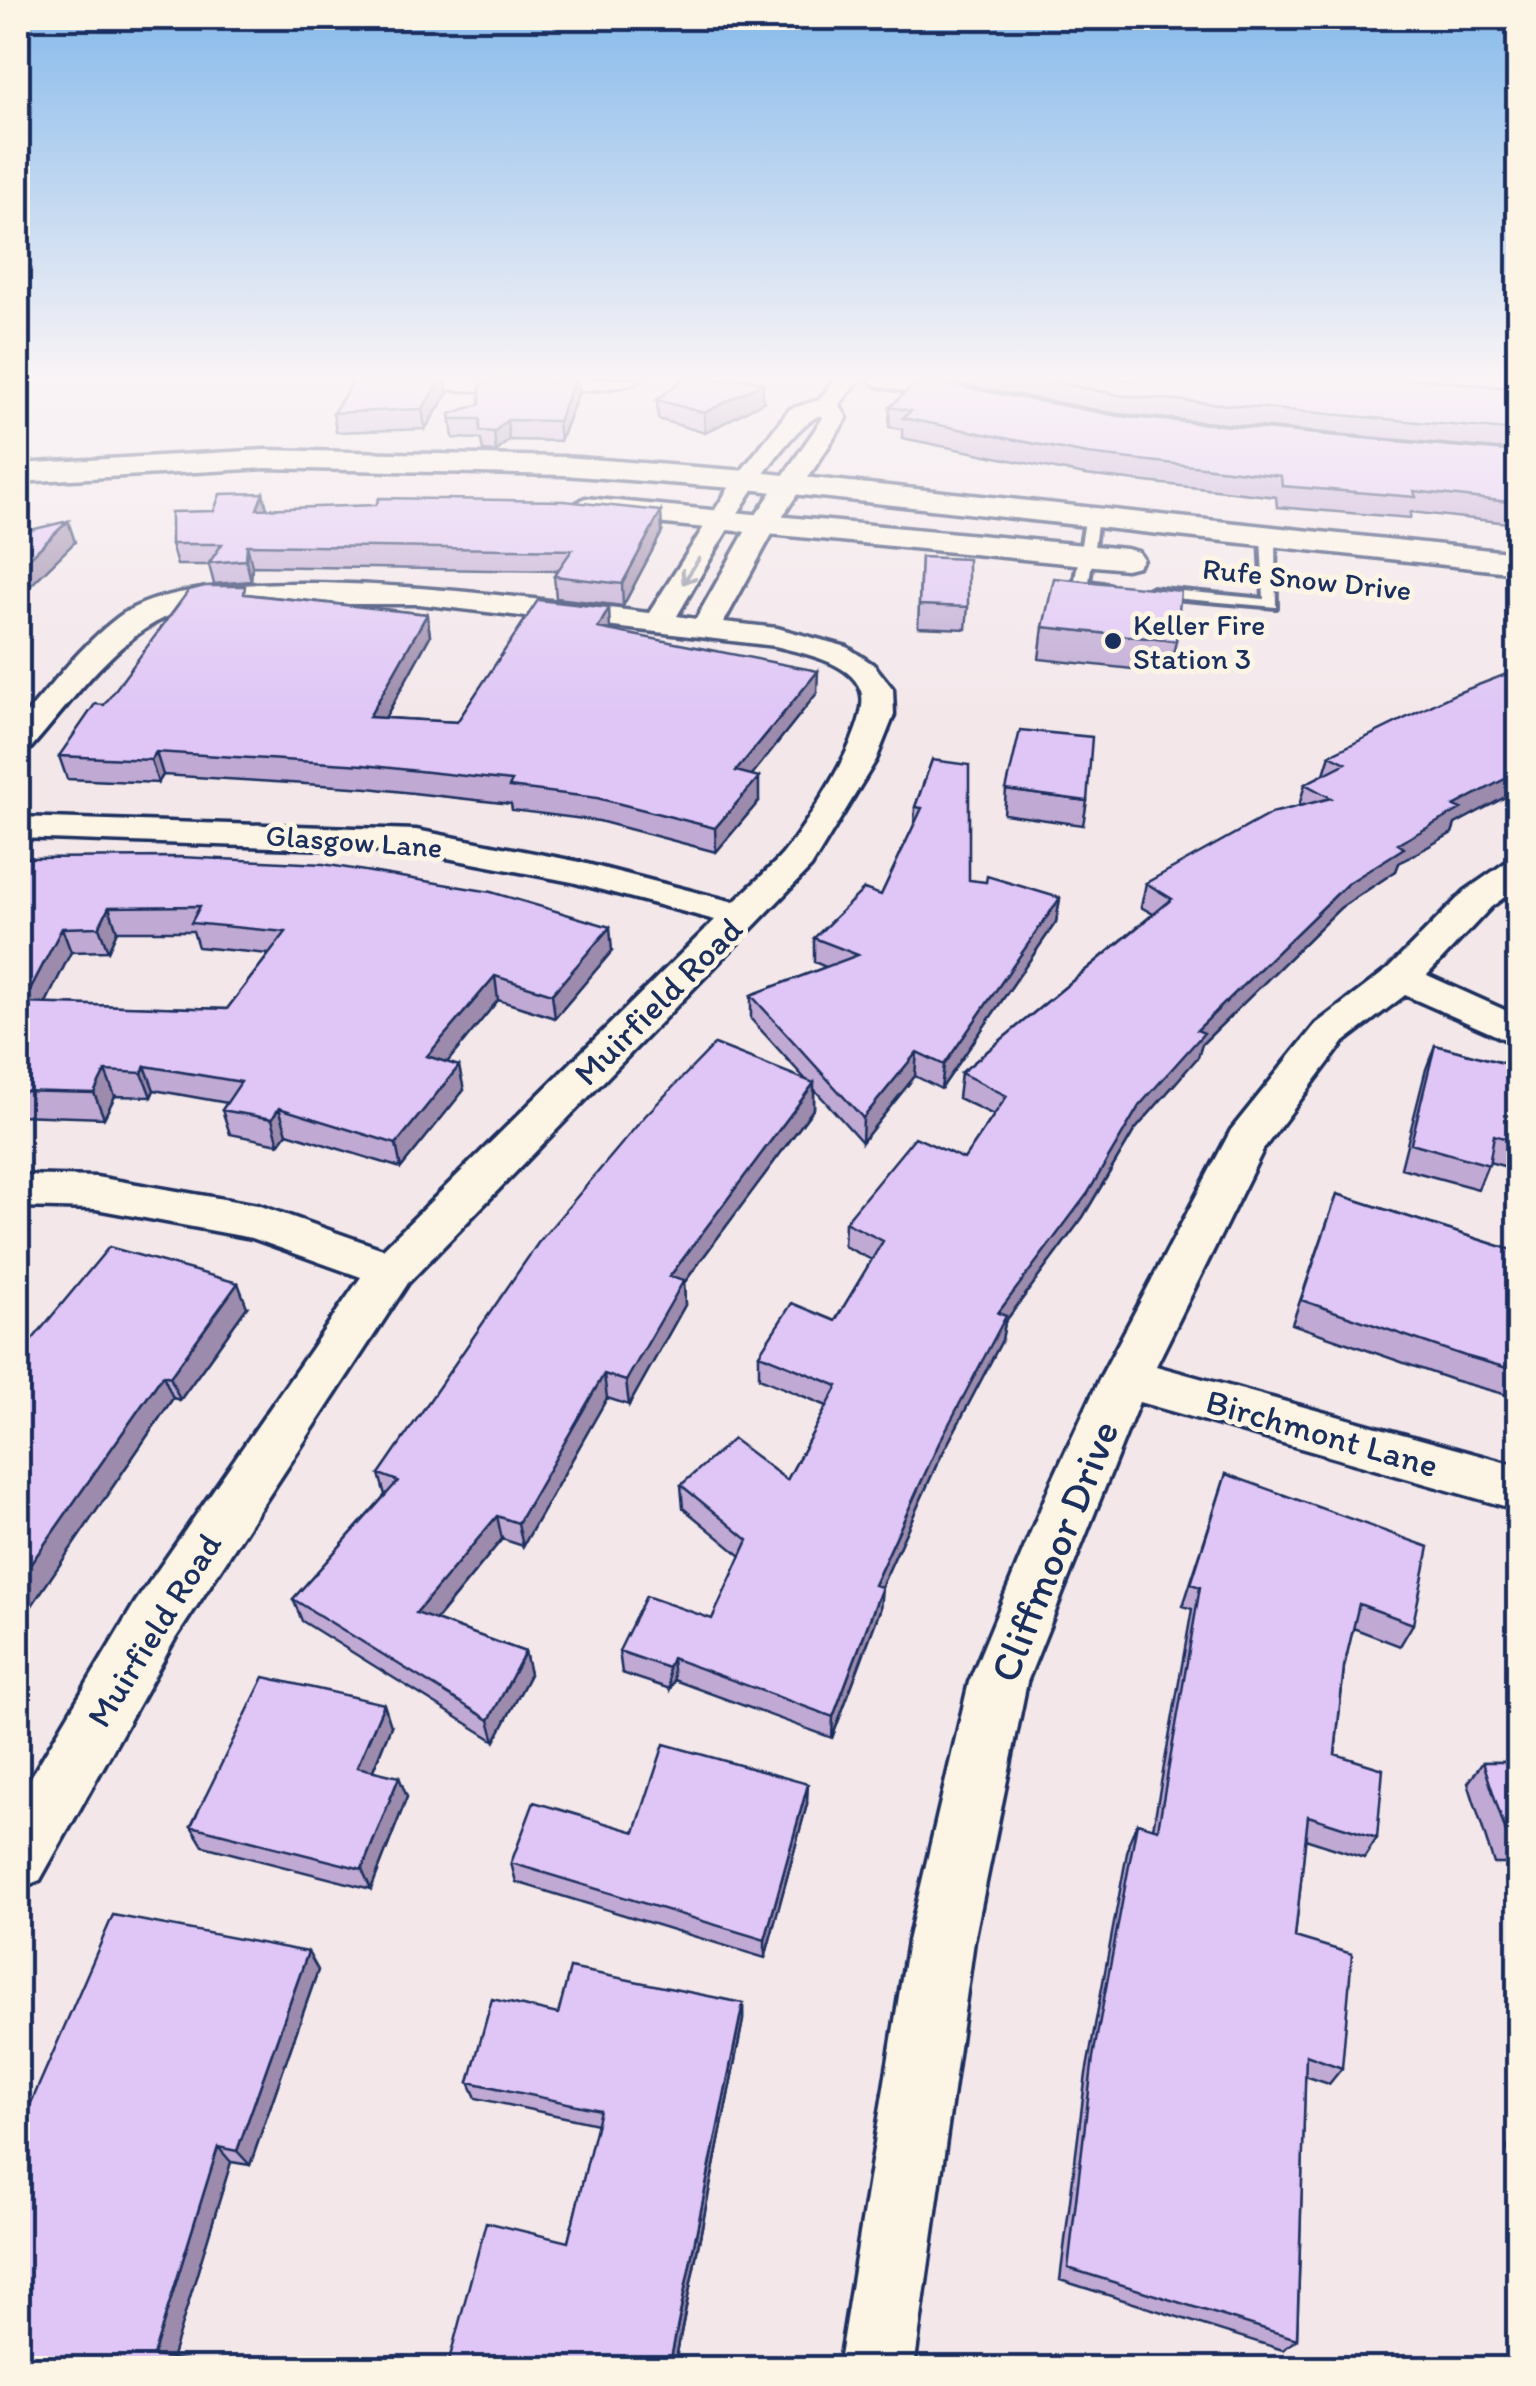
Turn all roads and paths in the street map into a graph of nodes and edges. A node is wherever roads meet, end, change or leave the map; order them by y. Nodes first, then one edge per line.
1 (742, 490) edge
2 (785, 490) edge
3 (845, 490) edge
4 (143, 498) dead end
5 (18, 504) edge
6 (556, 506) edge
7 (1091, 518) junction
8 (722, 522) junction
9 (763, 526) junction
10 (1268, 537) junction
11 (1084, 556) junction
12 (1518, 563) edge
13 (1271, 575) junction
14 (1309, 579) dead end
15 (1119, 589) edge
16 (1138, 591) edge
17 (659, 621) junction
18 (706, 627) junction
19 (18, 742) edge
20 (18, 827) edge
21 (1518, 871) edge
22 (742, 916) junction
23 (1402, 978) junction
24 (1518, 1032) edge
25 (18, 1191) edge
26 (391, 1270) junction
27 (1125, 1378) junction
28 (1518, 1488) edge
29 (18, 1858) edge
30 (876, 2368) edge

1 - 8 street
2 - 9 street
3 - 7 main road, Rufe Snow Drive
4 - 5 main road
6 - 8 main road, Rufe Snow Drive
7 - 10 main road, Rufe Snow Drive
7 - 11 lane
8 - 9 main road, Rufe Snow Drive
8 -> 17 street
9 - 11 main road, Rufe Snow Drive
9 - 18 street
10 - 12 main road, Rufe Snow Drive
10 - 13 lane
11 - 13 main road, Rufe Snow Drive
11 - 15 lane
13 - 14 main road, Rufe Snow Drive
13 - 16 lane
17 - 18 street, Muirfield Road
17 - 19 street, Muirfield Road
18 - 22 street, Muirfield Road
20 - 22 street, Glasgow Lane
21 - 23 street, Cliffmoor Drive
22 - 26 street, Muirfield Road
23 - 24 street
23 - 27 street, Cliffmoor Drive
25 - 26 street
26 - 29 street, Muirfield Road
27 - 28 street, Birchmont Lane
27 - 30 street, Cliffmoor Drive

